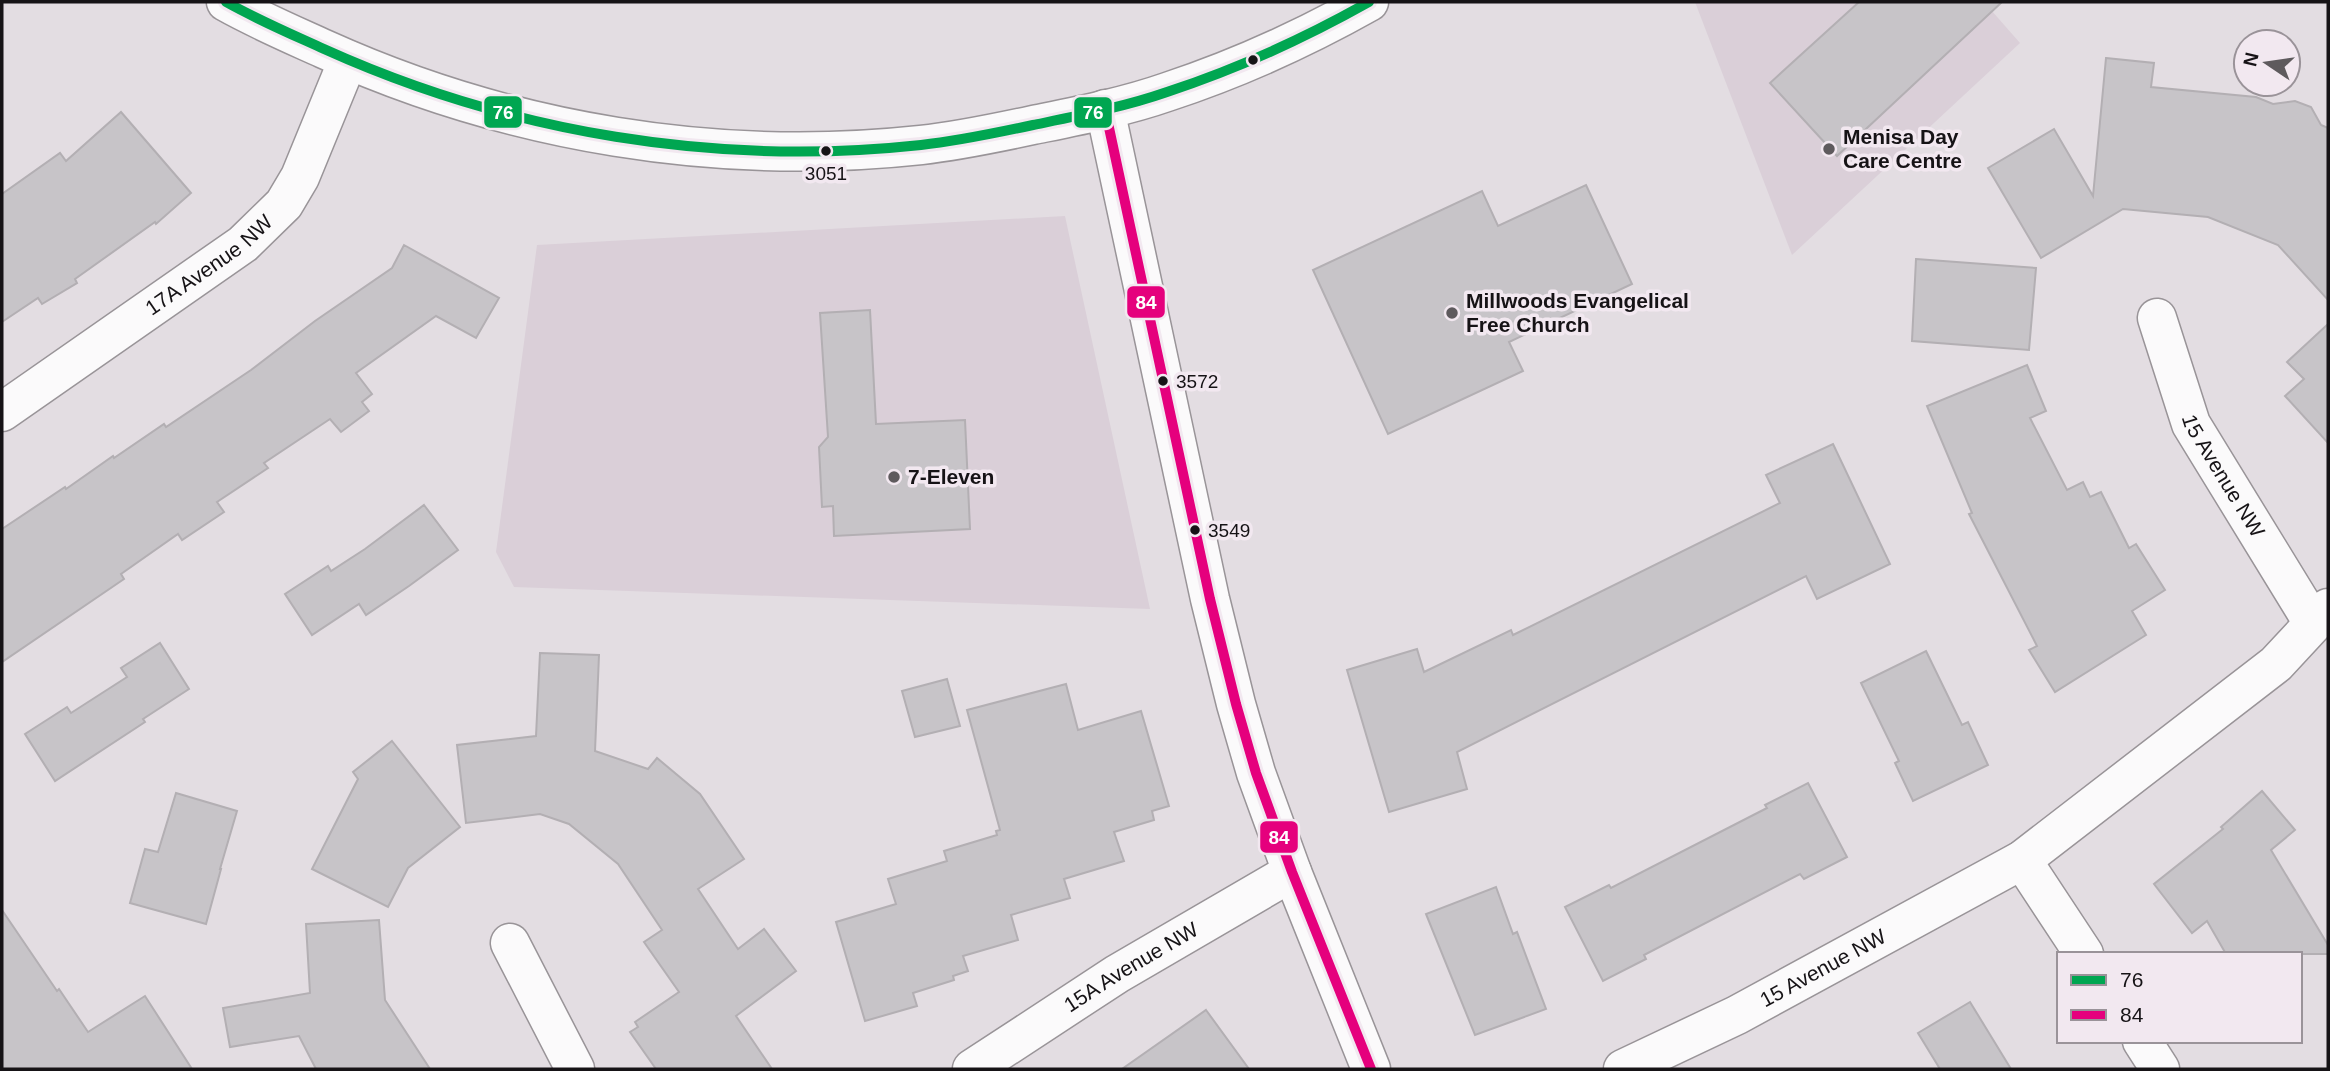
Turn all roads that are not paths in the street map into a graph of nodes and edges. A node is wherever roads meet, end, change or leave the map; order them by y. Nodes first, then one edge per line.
1 (226, 2) edge
2 (1369, 2) edge
3 (348, 60) junction
4 (1105, 109) junction
5 (2157, 318) dead end
6 (2, 412) edge
7 (2321, 615) edge
8 (2022, 860) junction
9 (1293, 872) junction
10 (510, 943) dead end
11 (2083, 952) edge
12 (2143, 1043) edge
13 (575, 1069) edge
14 (972, 1069) edge
15 (1371, 1069) edge
16 (1623, 1069) edge
17 (2160, 1069) edge

1 - 3 street
2 - 4 street
3 - 4 street
3 - 6 street, 17A Avenue NW
4 - 9 street
5 - 7 street, 15 Avenue NW
7 - 8 street, 15 Avenue NW
8 - 11 street
8 - 16 street, 15 Avenue NW
9 - 14 street, 15A Avenue NW
9 - 15 street
10 - 13 street
12 - 17 street

